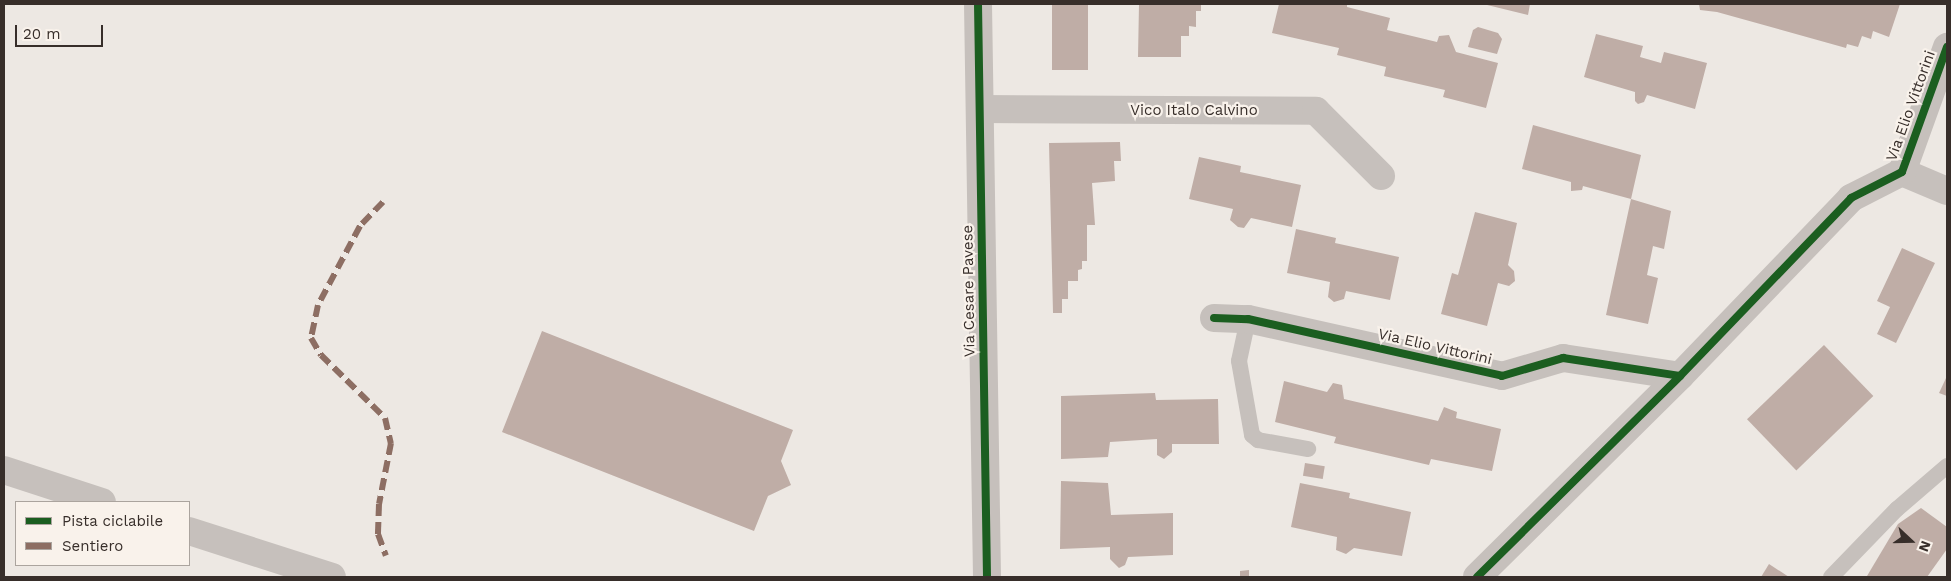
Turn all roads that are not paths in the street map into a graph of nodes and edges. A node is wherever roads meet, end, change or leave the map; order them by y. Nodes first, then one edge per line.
1 (978, 4) edge
2 (1947, 47) edge
3 (980, 109) junction
4 (1902, 172) junction
5 (1381, 176) dead end
6 (1947, 191) edge
7 (1214, 318) dead end
8 (1248, 319) junction
9 (1680, 376) junction
10 (1308, 449) dead end
11 (1947, 466) edge
12 (4, 470) edge
13 (99, 501) edge
14 (190, 531) edge
15 (332, 577) edge
16 (987, 577) edge
17 (1477, 577) edge
18 (1832, 577) edge

1 - 3 street, Via Cesare Pavese
2 - 4 street, Via Elio Vittorini
3 - 5 street, Vico Italo Calvino
3 - 16 street, Via Cesare Pavese
4 - 6 street
4 - 9 street, Via Elio Vittorini
7 - 8 street, Via Elio Vittorini
8 - 9 street, Via Elio Vittorini
8 - 10 lane
9 - 17 street, Via Elio Vittorini
11 - 18 lane
12 - 13 street
14 - 15 street

